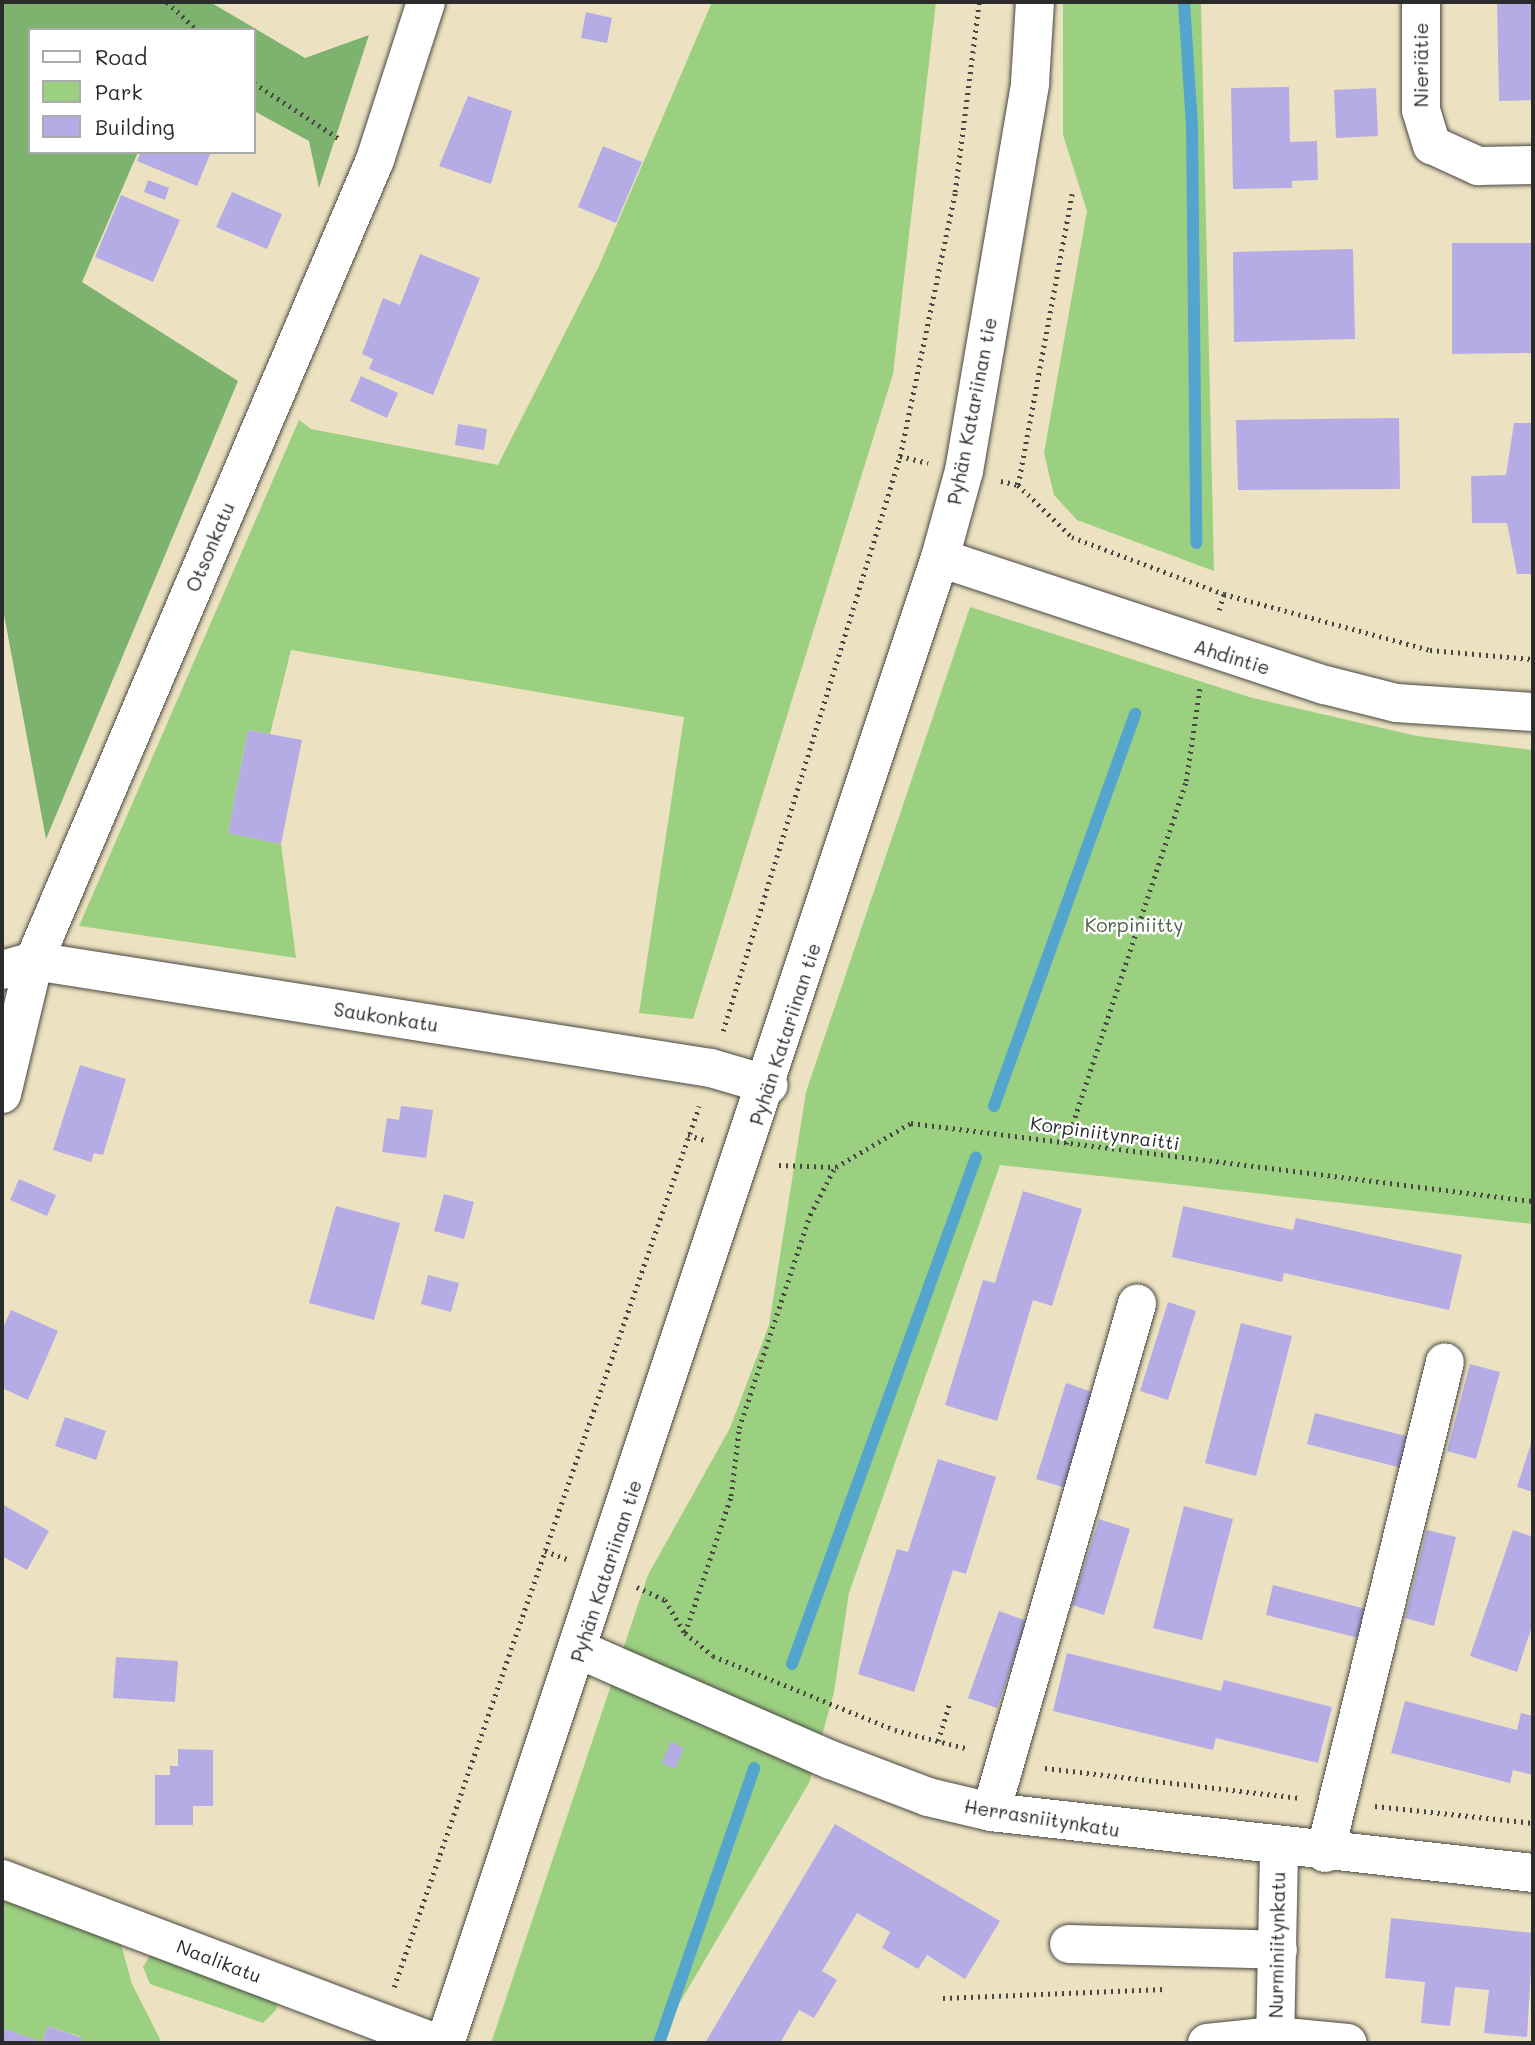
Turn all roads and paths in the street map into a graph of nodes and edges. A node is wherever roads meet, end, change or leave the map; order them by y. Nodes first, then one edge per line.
1 (167, 2) edge
2 (426, 2) edge
3 (1035, 2) edge
4 (1421, 2) edge
5 (195, 28) edge
6 (256, 84) edge
7 (375, 160) junction
8 (1533, 165) edge
9 (1072, 194) dead end
10 (900, 456) dead end
11 (964, 471) junction
12 (1018, 485) junction
13 (940, 558) junction
14 (1224, 594) junction
15 (1206, 650) junction
16 (1533, 659) edge
17 (1533, 712) edge
18 (18, 965) edge
19 (769, 1085) junction
20 (2, 1094) edge
21 (688, 1135) dead end
22 (1066, 1144) junction
23 (746, 1154) junction
24 (836, 1167) junction
25 (1533, 1202) edge
26 (1137, 1304) dead end
27 (1445, 1362) dead end
28 (685, 1633) dead end
29 (580, 1650) junction
30 (948, 1705) dead end
31 (938, 1741) dead end
32 (990, 1812) junction
33 (1279, 1847) junction
34 (1325, 1853) junction
35 (1533, 1873) edge
36 (2, 1879) edge
37 (1069, 1944) dead end
38 (1278, 1950) junction
39 (1180, 1989) dead end
40 (943, 1998) dead end
41 (1275, 2039) edge
42 (436, 2043) edge
43 (445, 2043) edge
44 (1207, 2043) edge
45 (1349, 2043) edge

1 - 5 path
2 - 7 street, Otsonkatu
3 - 11 street, Pyhän Katariinan tie
4 - 8 street, Nieriätie
6 - 7 path
7 - 18 street, Otsonkatu
9 - 12 path
10 - 11 path
11 - 12 path
11 - 13 street, Pyhän Katariinan tie
12 - 14 path
13 - 15 street, Ahdintie
13 - 19 street, Pyhän Katariinan tie
14 - 15 path
14 - 16 path
15 - 17 street, Ahdintie
15 - 22 path
18 - 19 street, Saukonkatu
18 - 20 street, Otsonkatu
19 - 23 street, Pyhän Katariinan tie
21 - 23 path
22 - 24 path, Korpiniitynraitti
22 - 25 path, Korpiniitynraitti
23 - 24 path
23 - 29 street, Pyhän Katariinan tie
24 - 28 path
26 - 32 street
27 - 34 street
29 - 32 street, Herrasniitynkatu
29 - 43 street, Pyhän Katariinan tie
30 - 31 path
32 - 33 street, Herrasniitynkatu
33 - 34 street, Herrasniitynkatu
33 - 38 street, Nurminiitynkatu
34 - 35 street, Herrasniitynkatu
36 - 42 street, Naalikatu
37 - 38 street
38 - 41 street, Nurminiitynkatu
39 - 40 path
41 - 44 street
41 - 45 street

